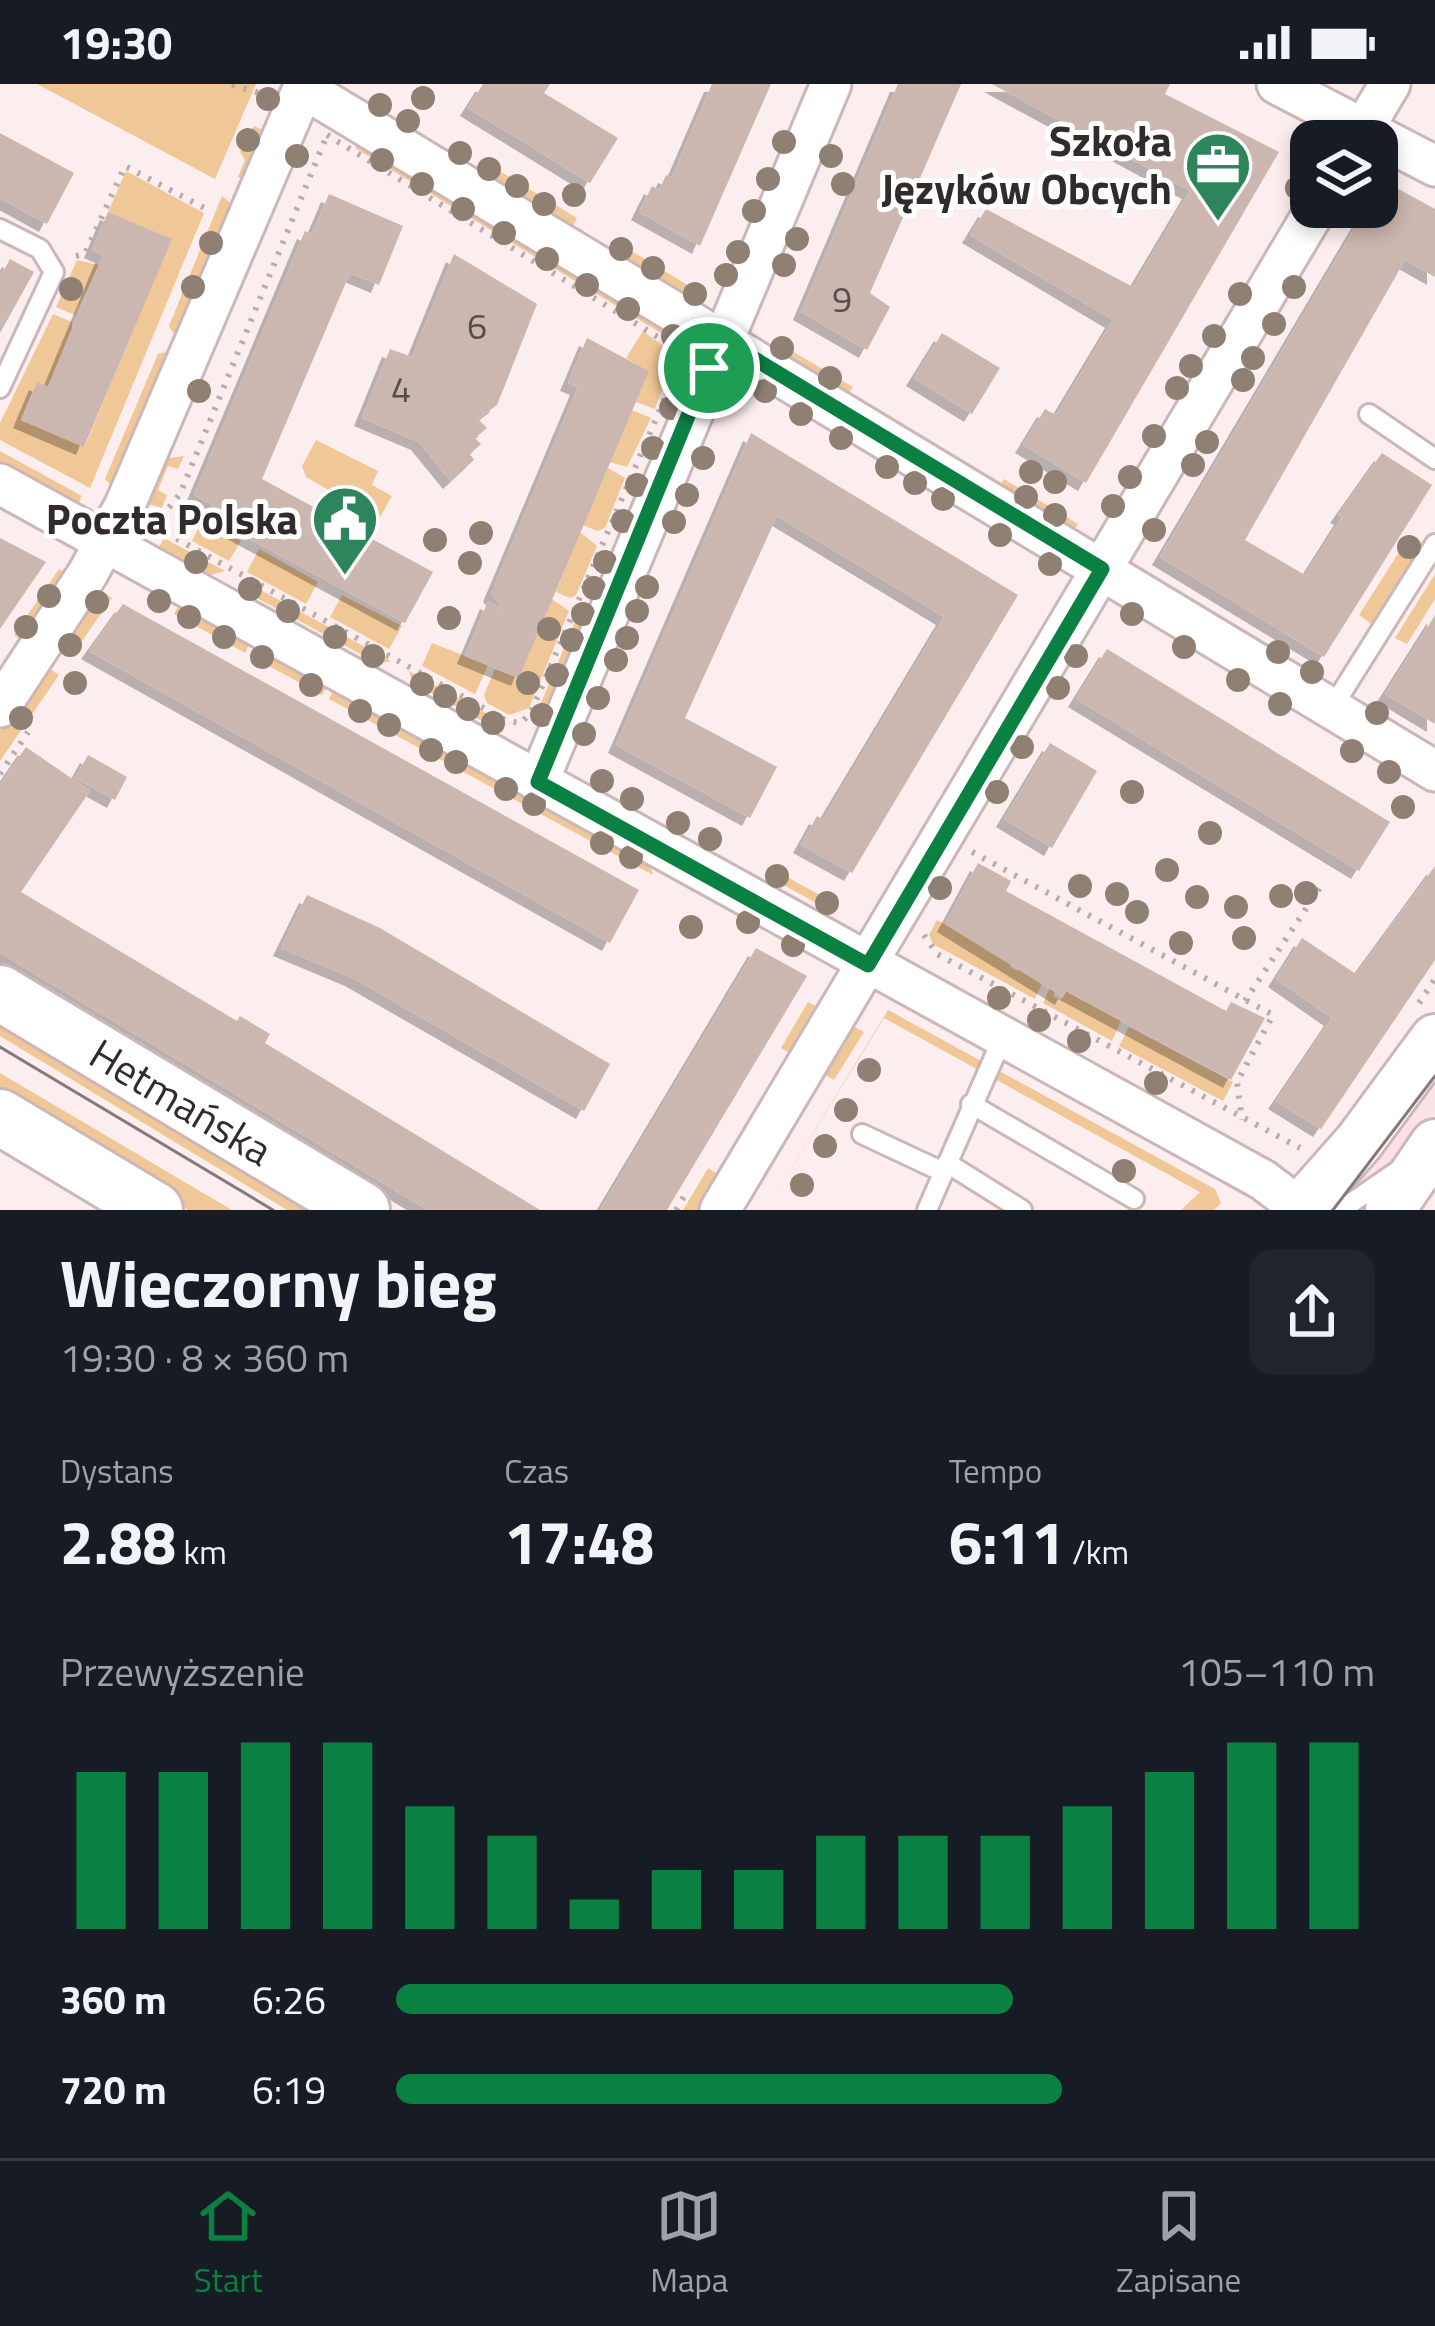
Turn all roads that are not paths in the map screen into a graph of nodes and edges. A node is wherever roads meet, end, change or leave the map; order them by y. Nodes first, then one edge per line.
1 (831, 84) edge
2 (1277, 84) edge
3 (1390, 84) edge
4 (304, 86) edge
5 (1334, 120) edge
6 (1369, 120) edge
7 (1398, 151) edge
8 (1435, 166) edge
9 (1305, 228) edge
10 (0, 229) edge
11 (720, 338) junction
12 (0, 388) edge
13 (1369, 414) dead end
14 (1435, 459) edge
15 (0, 484) edge
16 (106, 542) junction
17 (1435, 544) edge
18 (1102, 569) junction
19 (1332, 708) junction
20 (18, 713) edge
21 (1435, 771) edge
22 (538, 782) junction
23 (868, 965) junction
24 (0, 993) edge
25 (1003, 1037) junction
26 (1435, 1039) edge
27 (971, 1104) junction
28 (0, 1118) edge
29 (862, 1134) dead end
30 (1434, 1145) edge
31 (945, 1168) junction
32 (1134, 1199) dead end
33 (704, 1200) edge
34 (1335, 1209) edge
35 (154, 1210) edge
36 (362, 1210) edge
37 (927, 1210) edge
38 (1022, 1210) edge

1 - 11 street
2 - 5 street
3 - 6 street
4 - 11 street
4 - 16 street
7 - 8 street
9 - 18 street
10 - 12 lane
11 - 18 street
11 - 22 street
13 - 14 lane
15 - 16 street
16 - 20 street
16 - 22 street
17 - 19 lane
18 - 19 street
18 - 23 street
19 - 21 street
22 - 23 street
23 - 25 street
23 - 33 street
24 - 36 main road, Hetmańska
25 - 27 lane
25 - 34 street
26 - 34 street
27 - 31 lane
27 - 32 lane
28 - 35 main road
29 - 31 lane
30 - 34 street
31 - 37 lane
31 - 38 lane

